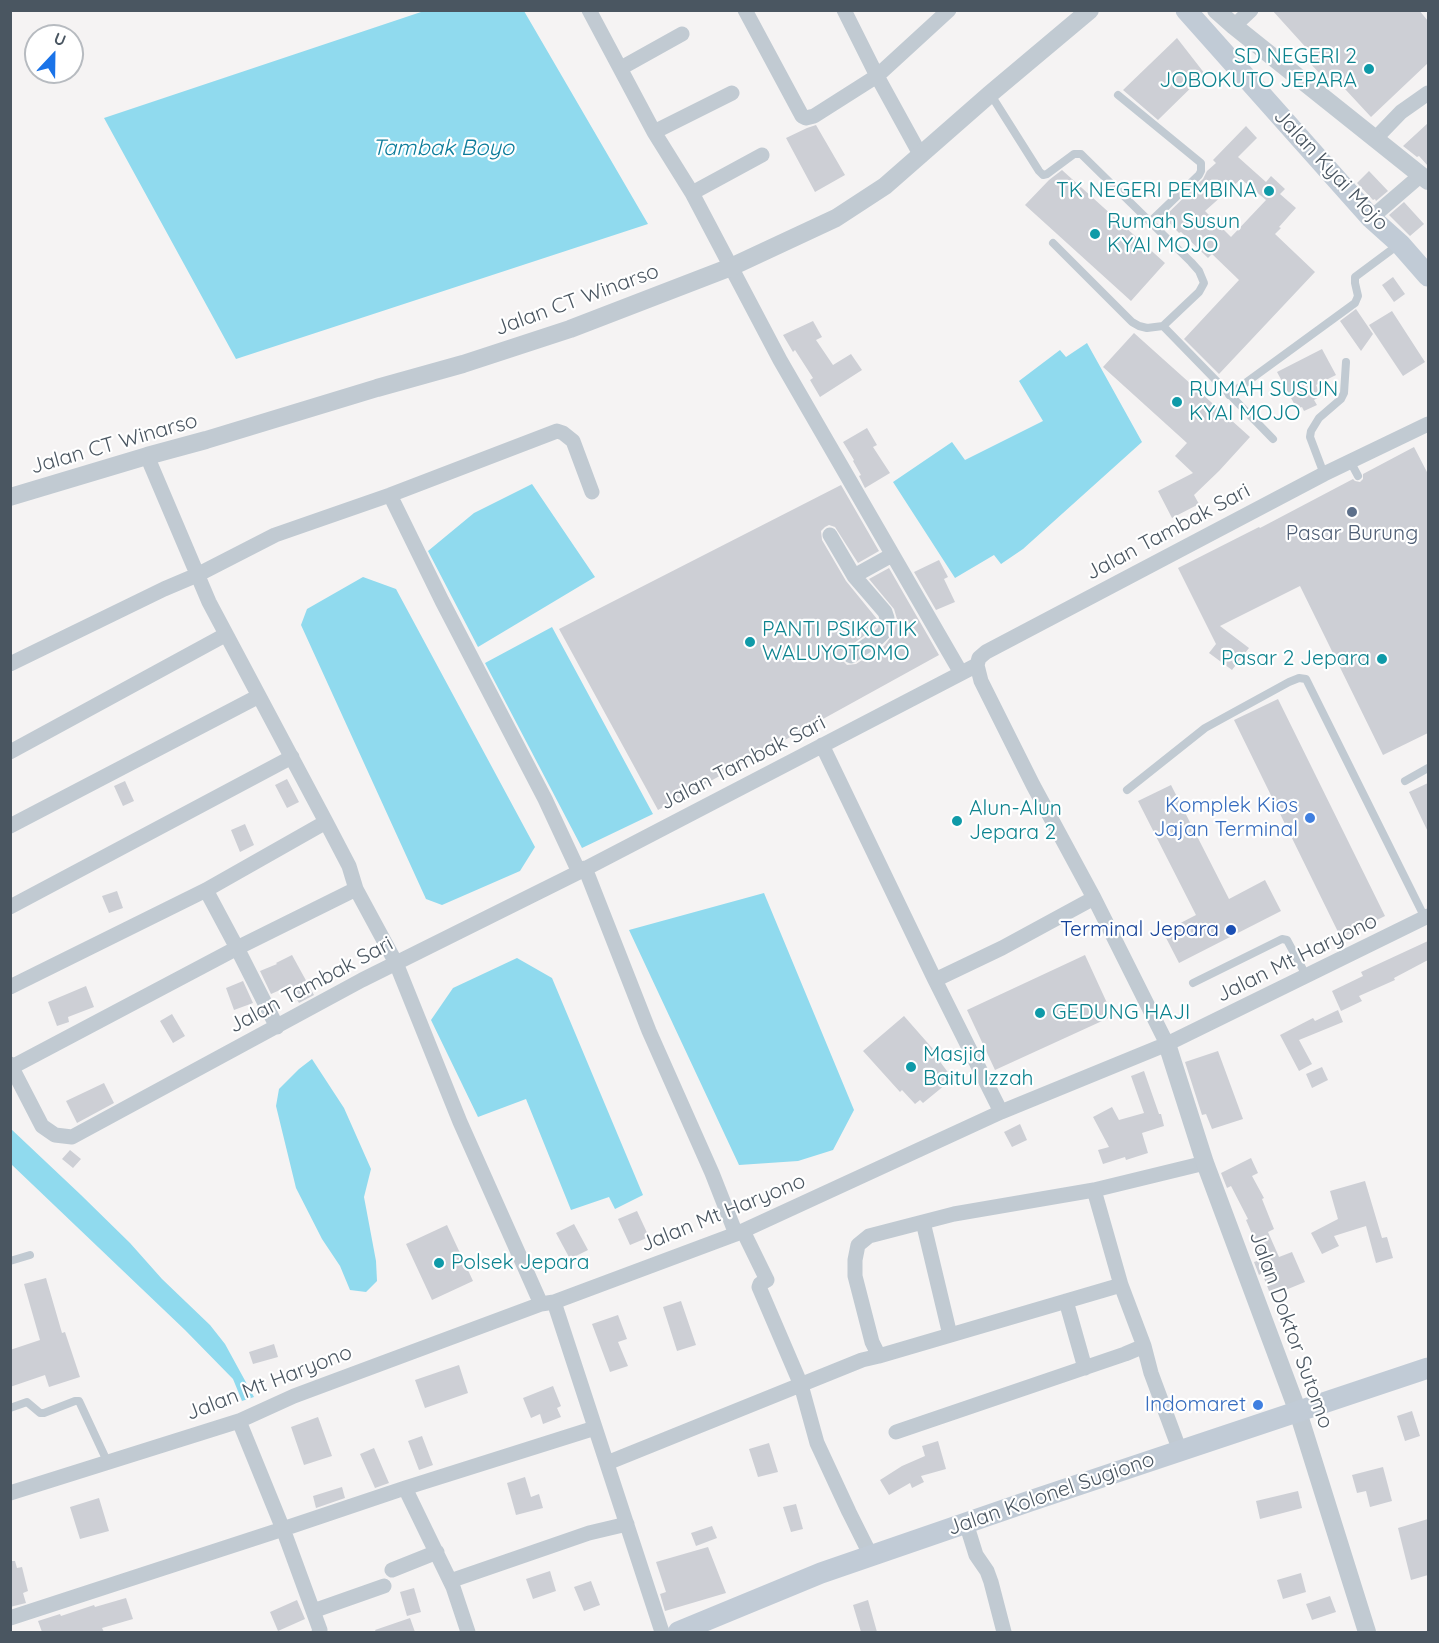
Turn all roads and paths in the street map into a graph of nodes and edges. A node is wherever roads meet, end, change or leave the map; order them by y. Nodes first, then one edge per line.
1 (589, 10) edge
2 (745, 10) edge
3 (844, 10) edge
4 (949, 10) edge
5 (1090, 10) edge
6 (1216, 10) edge
7 (1251, 10) edge
8 (1187, 11) edge
9 (1234, 26) junction
10 (682, 34) dead end
11 (621, 68) junction
12 (877, 76) junction
13 (732, 93) dead end
14 (1428, 93) edge
15 (990, 94) junction
16 (1118, 95) dead end
17 (654, 132) junction
18 (1376, 139) junction
19 (762, 155) dead end
20 (921, 156) junction
21 (1424, 178) edge
22 (692, 193) junction
23 (1371, 218) junction
24 (1150, 222) junction
25 (1053, 243) dead end
26 (1400, 244) junction
27 (731, 267) junction
28 (1428, 276) edge
29 (1163, 326) junction
30 (1346, 362) dead end
31 (1229, 395) junction
32 (1428, 424) edge
33 (1273, 439) dead end
34 (147, 456) junction
35 (1350, 461) junction
36 (1324, 474) junction
37 (1358, 476) dead end
38 (592, 492) dead end
39 (390, 495) junction
40 (10, 497) edge
41 (830, 535) dead end
42 (892, 555) junction
43 (197, 575) junction
44 (854, 576) junction
45 (225, 634) junction
46 (851, 656) dead end
47 (10, 664) edge
48 (976, 665) junction
49 (960, 674) junction
50 (259, 696) junction
51 (822, 746) junction
52 (10, 752) edge
53 (292, 757) junction
54 (1428, 768) edge
55 (1405, 781) dead end
56 (1127, 790) dead end
57 (326, 822) junction
58 (10, 826) edge
59 (582, 870) junction
60 (356, 889) junction
61 (206, 890) junction
62 (1094, 898) junction
63 (10, 907) edge
64 (1427, 917) edge
65 (237, 948) junction
66 (396, 963) junction
67 (1307, 977) junction
68 (935, 980) junction
69 (1193, 983) dead end
70 (10, 987) edge
71 (277, 1027) junction
72 (1167, 1044) junction
73 (11, 1066) edge
74 (1001, 1112) junction
75 (1205, 1163) junction
76 (1094, 1190) junction
77 (923, 1222) junction
78 (739, 1233) junction
79 (30, 1256) dead end
80 (10, 1261) edge
81 (1121, 1285) junction
82 (1066, 1301) junction
83 (548, 1303) junction
84 (950, 1335) junction
85 (1144, 1346) junction
86 (879, 1356) junction
87 (1085, 1368) junction
88 (1428, 1368) edge
89 (801, 1385) junction
90 (10, 1408) edge
91 (1298, 1412) junction
92 (239, 1421) junction
93 (595, 1428) junction
94 (896, 1432) dead end
95 (1180, 1451) junction
96 (107, 1461) junction
97 (607, 1463) junction
98 (405, 1488) junction
99 (10, 1493) edge
100 (966, 1523) junction
101 (627, 1524) junction
102 (283, 1529) junction
103 (436, 1552) junction
104 (871, 1556) junction
105 (393, 1570) dead end
106 (450, 1581) junction
107 (384, 1586) dead end
108 (313, 1611) junction
109 (10, 1618) edge
110 (319, 1632) edge
111 (468, 1632) edge
112 (662, 1632) edge
113 (678, 1632) edge
114 (1004, 1632) edge
115 (1366, 1632) edge

1 - 11 street
2 - 12 street
3 - 12 street
4 - 12 street
5 - 15 street, Jalan CT Winarso
6 - 9 street
7 - 9 street
8 - 23 main road, Jalan Kyai Mojo
9 - 18 street
10 - 11 street
11 - 17 street
12 - 20 street
13 - 17 street
14 - 18 street
15 - 20 street, Jalan CT Winarso
15 - 24 lane
16 - 24 lane
17 - 22 street
18 - 21 street
19 - 22 street
20 - 27 street, Jalan CT Winarso
21 - 23 street
22 - 27 street
23 - 26 main road, Jalan Kyai Mojo
24 - 29 lane
25 - 29 lane
26 - 28 main road, Jalan Kyai Mojo
26 - 31 lane
27 - 34 street, Jalan CT Winarso
27 - 42 street
29 - 31 lane
30 - 36 lane
31 - 33 lane
32 - 35 street, Jalan Tambak Sari
34 - 40 street, Jalan CT Winarso
34 - 43 street
35 - 36 street, Jalan Tambak Sari
35 - 37 lane
36 - 48 street, Jalan Tambak Sari
38 - 39 street
39 - 43 street
39 - 59 street
41 - 44 street
42 - 44 street
42 - 49 street
43 - 45 street
43 - 47 street
44 - 46 street
45 - 50 street
45 - 52 street
48 - 49 street, Jalan Tambak Sari
48 - 62 street
49 - 51 street, Jalan Tambak Sari
50 - 53 street
50 - 58 street
51 - 59 street, Jalan Tambak Sari
51 - 68 street
53 - 57 street
53 - 63 street
54 - 55 lane
56 - 64 lane
57 - 60 street
57 - 61 street
59 - 66 street, Jalan Tambak Sari
59 - 78 street
60 - 65 street
60 - 66 street
61 - 65 street
61 - 70 street
62 - 68 street
62 - 72 street
64 - 67 street, Jalan Mt Haryono
65 - 71 street
65 - 73 street
66 - 71 street, Jalan Tambak Sari
66 - 83 street
67 - 69 lane
67 - 72 street, Jalan Mt Haryono
68 - 74 street
71 - 73 street, Jalan Tambak Sari
72 - 74 street, Jalan Mt Haryono
72 - 75 street, Jalan Doktor Sutomo
74 - 78 street, Jalan Mt Haryono
75 - 76 street
75 - 91 street, Jalan Doktor Sutomo
76 - 77 street
76 - 81 street
77 - 84 street
77 - 86 street
78 - 83 street, Jalan Mt Haryono
78 - 89 street
79 - 80 lane
81 - 82 street
81 - 85 street
82 - 84 street
82 - 87 street
83 - 92 street, Jalan Mt Haryono
83 - 93 street
84 - 86 street
85 - 87 street
85 - 95 street
86 - 89 street
87 - 94 street
88 - 91 main road, Jalan Kolonel Sugiono
89 - 97 street
89 - 104 street
90 - 96 lane
91 - 95 main road, Jalan Kolonel Sugiono
91 - 115 street, Jalan Doktor Sutomo
92 - 96 street, Jalan Mt Haryono
92 - 102 street
93 - 97 street
93 - 98 street
95 - 100 main road, Jalan Kolonel Sugiono
96 - 99 street, Jalan Mt Haryono
97 - 101 street
98 - 102 street
98 - 103 street
100 - 104 main road, Jalan Kolonel Sugiono
100 - 114 street
101 - 106 street
101 - 112 street
102 - 108 street
102 - 109 street
103 - 105 street
103 - 106 street
104 - 113 main road, Jalan Kolonel Sugiono
106 - 111 street
107 - 108 street
108 - 110 street

